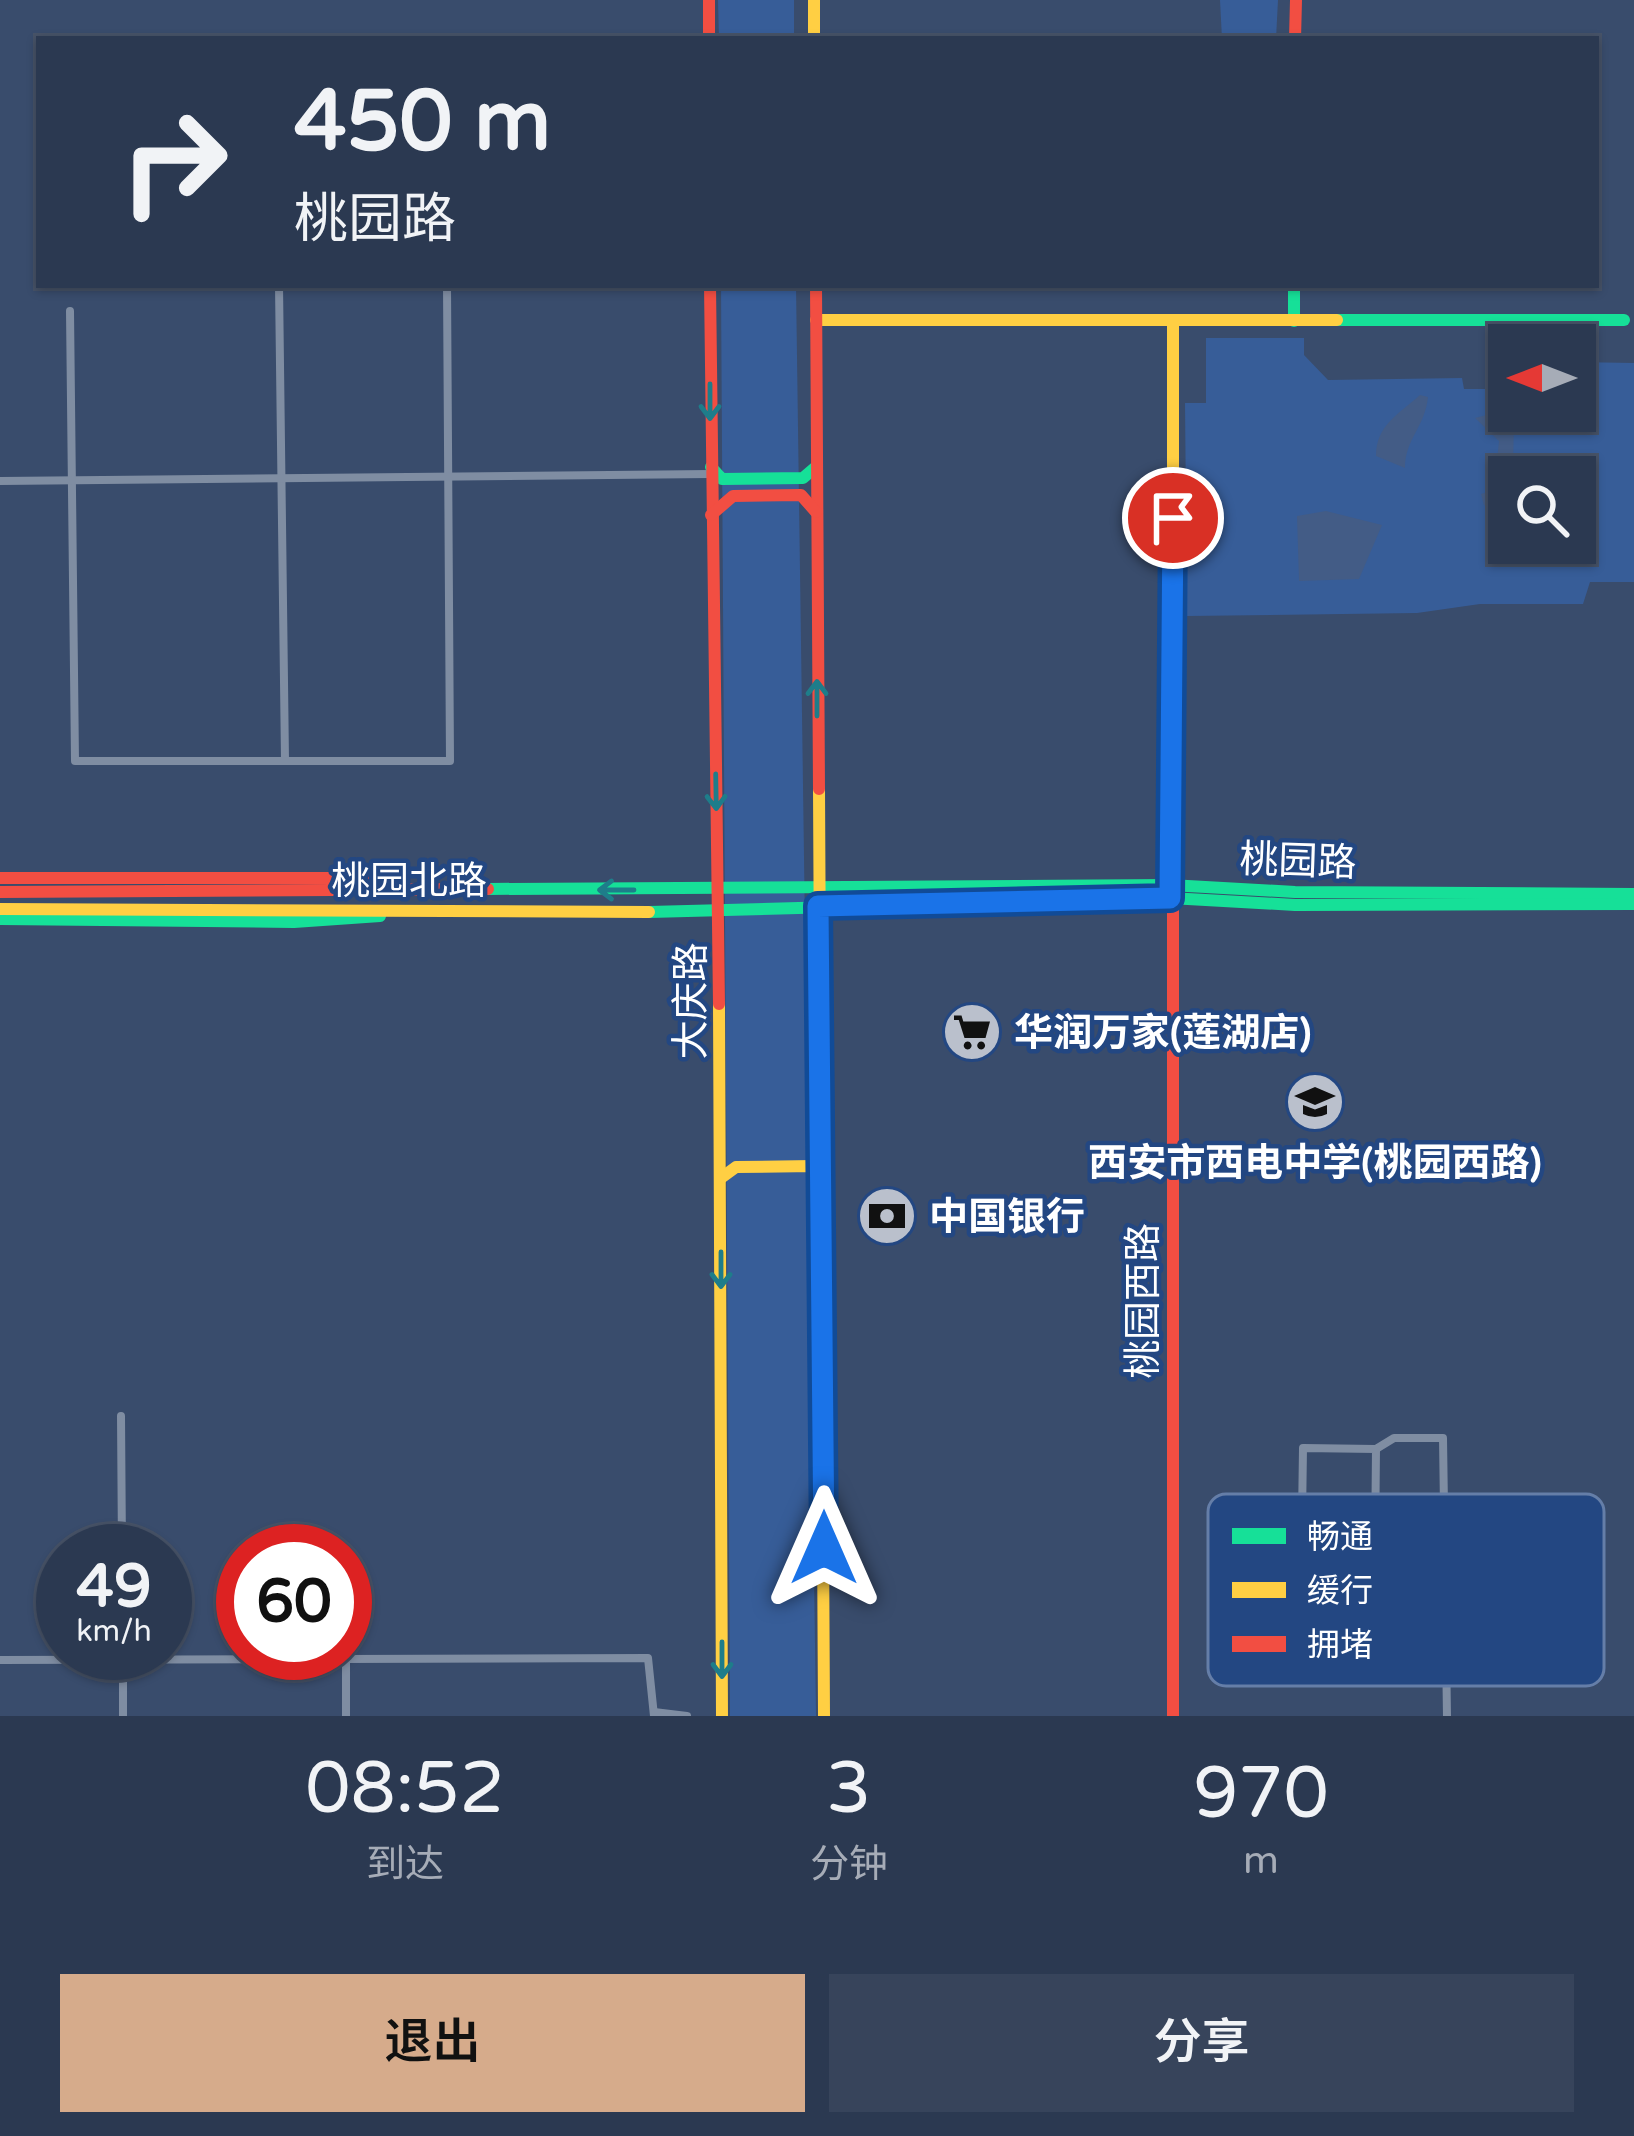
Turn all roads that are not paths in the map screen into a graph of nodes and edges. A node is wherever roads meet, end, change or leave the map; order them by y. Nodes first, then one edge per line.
1 (709, 0) edge
2 (814, 0) edge
3 (1295, 0) edge
4 (709, 36) edge
5 (814, 36) edge
6 (1295, 36) edge
7 (279, 288) edge
8 (446, 288) edge
9 (710, 288) edge
10 (816, 288) edge
11 (1294, 288) edge
12 (70, 311) dead end
13 (816, 320) junction
14 (1624, 320) dead end
15 (1294, 321) junction
16 (1173, 322) junction
17 (817, 466) junction
18 (711, 470) junction
19 (448, 477) junction
20 (282, 478) junction
21 (71, 480) junction
22 (0, 481) edge
23 (817, 513) junction
24 (711, 514) junction
25 (285, 761) junction
26 (0, 878) edge
27 (817, 888) junction
28 (433, 890) junction
29 (717, 890) junction
30 (1170, 891) junction
31 (0, 892) edge
32 (1634, 894) edge
33 (1634, 904) edge
34 (818, 906) junction
35 (0, 909) edge
36 (418, 911) junction
37 (719, 912) junction
38 (0, 919) edge
39 (721, 1153) junction
40 (821, 1153) junction
41 (821, 1174) junction
42 (721, 1178) junction
43 (122, 1416) dead end
44 (1376, 1449) junction
45 (1302, 1494) edge
46 (1376, 1494) edge
47 (1445, 1494) edge
48 (122, 1524) edge
49 (36, 1659) edge
50 (0, 1660) edge
51 (372, 1660) edge
52 (123, 1680) edge
53 (346, 1680) edge
54 (654, 1714) edge
55 (123, 1716) edge
56 (346, 1716) edge
57 (687, 1716) edge
58 (722, 1716) edge
59 (824, 1716) edge
60 (1173, 1716) edge

1 - 4 main road
2 - 5 main road
3 - 6 main road
7 - 20 street
8 - 19 street
9 -> 18 main road, 大庆路
10 - 13 main road
11 - 15 main road
12 - 21 street
13 - 16 main road
13 - 17 main road
14 - 15 main road
15 - 16 main road
16 - 30 main road, 桃园西路
17 - 18 main road
17 - 23 main road
18 - 19 street
18 - 24 main road, 大庆路
19 - 20 street
19 - 25 street
20 - 21 street
20 - 25 street
21 - 22 street
21 - 25 street
23 - 24 main road
27 -> 23 main road
24 -> 29 main road, 大庆路
26 - 28 main road
27 - 29 main road, 桃园北路
27 - 30 main road, 桃园路
27 - 34 main road
29 -> 28 main road, 桃园北路
28 - 31 main road, 桃园北路
29 - 37 main road, 大庆路
30 - 32 main road, 桃园路
30 - 33 main road, 桃园路
30 - 34 main road, 桃园路
30 - 60 main road, 桃园西路
34 - 37 main road, 桃园北路
34 - 40 main road
35 - 36 main road, 桃园北路
36 - 37 main road, 桃园北路
36 - 38 main road
37 - 39 main road, 大庆路
39 - 40 main road
39 - 42 main road, 大庆路
40 - 41 main road
41 - 42 main road
41 - 59 main road
42 -> 58 main road, 大庆路
43 - 48 street
44 - 45 street
44 - 46 street
44 - 47 street
49 - 50 street
51 - 54 street
52 - 55 street
53 - 56 street
54 - 57 street

